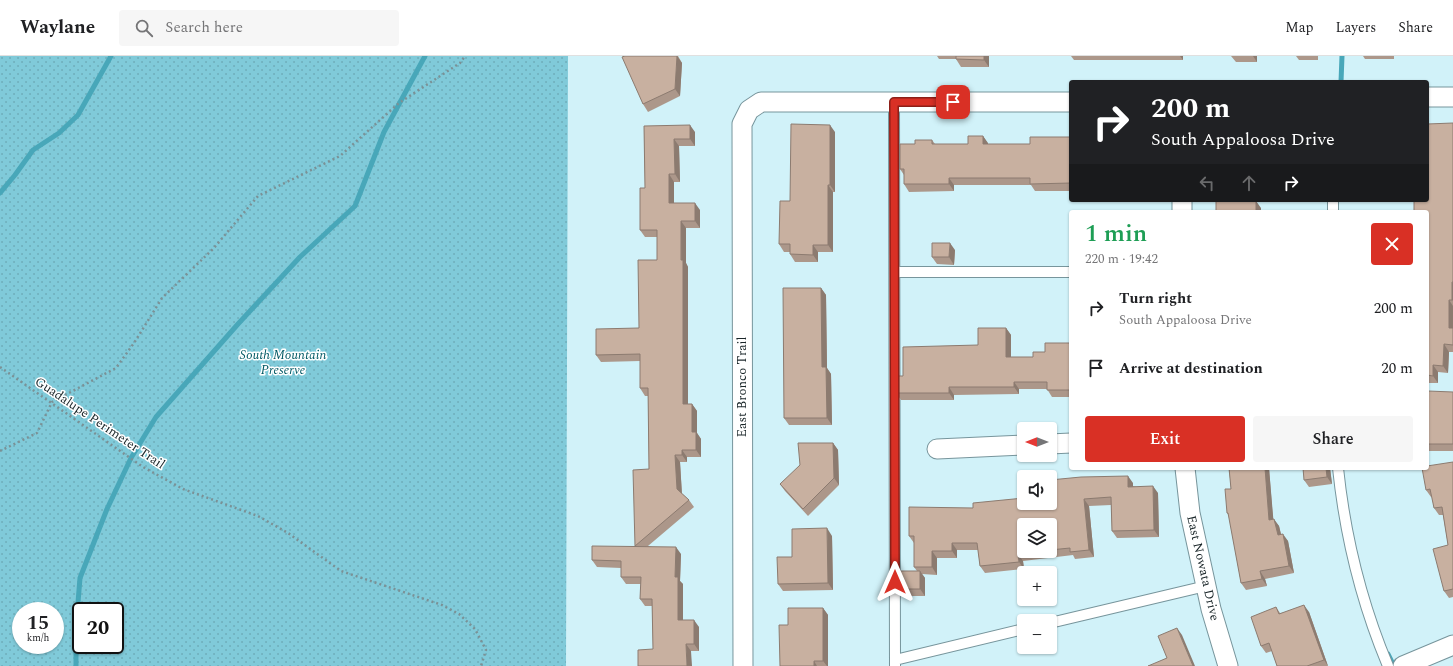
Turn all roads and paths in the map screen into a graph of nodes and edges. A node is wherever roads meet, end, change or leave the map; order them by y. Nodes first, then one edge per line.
1 (466, 56) edge
2 (1429, 97) edge
3 (1453, 97) edge
4 (894, 102) junction
5 (1069, 102) edge
6 (895, 272) junction
7 (1069, 272) edge
8 (0, 367) edge
9 (52, 402) junction
10 (1069, 443) edge
11 (1057, 444) edge
12 (1017, 445) edge
13 (937, 449) dead end
14 (0, 451) edge
15 (1185, 470) edge
16 (1338, 470) edge
17 (1206, 586) junction
18 (1057, 621) edge
19 (1017, 631) edge
20 (1453, 644) edge
21 (895, 663) edge
22 (481, 666) edge
23 (742, 666) edge
24 (1228, 666) edge
25 (1388, 666) edge
26 (1403, 666) edge

1 - 9 path
2 - 3 street
4 - 5 street
4 - 6 lane
4 - 23 street, East Bronco Trail
6 - 7 lane
6 - 21 lane
8 - 9 path, Guadalupe Perimeter Trail
9 - 14 path
9 - 22 path, Guadalupe Perimeter Trail
10 - 11 street
12 - 13 street
15 - 17 street, East Nowata Drive
16 - 25 lane
17 - 18 lane
17 - 24 street, East Nowata Drive
19 - 21 lane
20 - 26 street

